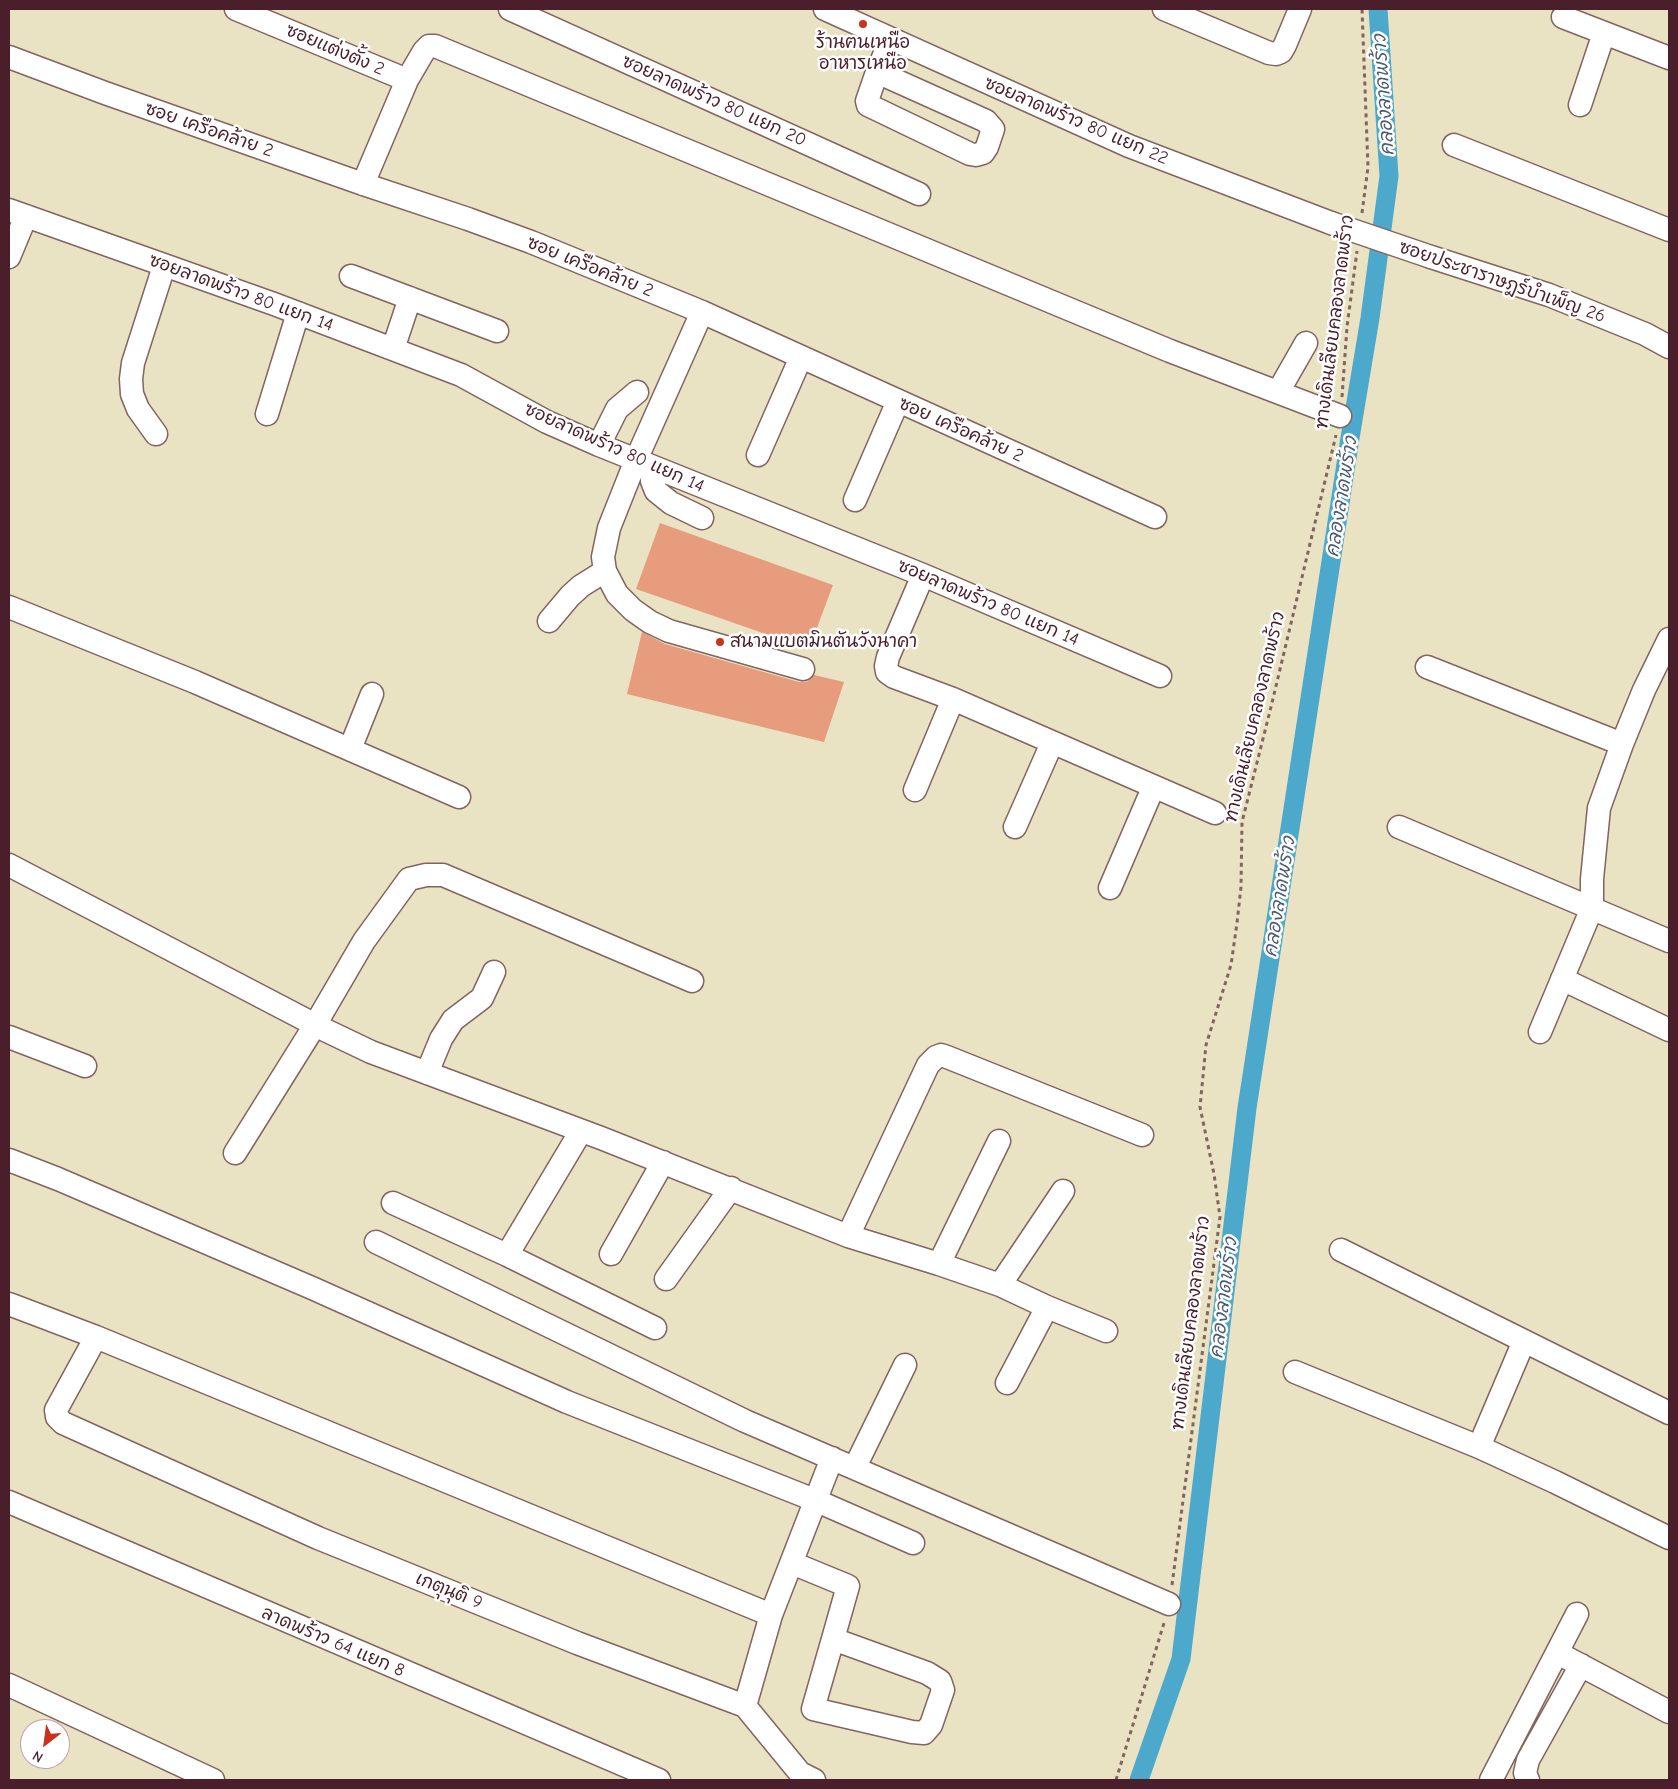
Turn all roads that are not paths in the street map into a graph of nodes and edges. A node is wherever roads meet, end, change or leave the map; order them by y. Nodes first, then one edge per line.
1 (236, 9) edge
2 (510, 9) edge
3 (825, 9) edge
4 (1164, 9) edge
5 (1300, 9) edge
6 (1563, 17) dead end
7 (1604, 33) junction
8 (891, 39) junction
9 (9, 57) edge
10 (1669, 58) edge
11 (878, 72) junction
12 (407, 80) junction
13 (1580, 105) dead end
14 (1454, 146) dead end
15 (363, 184) junction
16 (919, 194) dead end
17 (18, 213) edge
18 (1331, 223) joint
19 (1669, 230) edge
20 (9, 257) edge
21 (164, 266) junction
22 (351, 276) dead end
23 (410, 298) junction
24 (702, 312) junction
25 (298, 313) junction
26 (497, 331) dead end
27 (1306, 343) dead end
28 (1669, 347) edge
29 (393, 349) junction
30 (801, 357) junction
31 (637, 392) dead end
32 (1278, 392) junction
33 (898, 402) junction
34 (267, 414) dead end
35 (1340, 416) road end
36 (156, 434) dead end
37 (599, 446) junction
38 (758, 455) dead end
39 (643, 463) junction
40 (855, 500) dead end
41 (1155, 516) dead end
42 (702, 518) dead end
43 (605, 571) junction
44 (923, 575) junction
45 (11, 614) edge
46 (549, 621) dead end
47 (1669, 640) edge
48 (803, 668) dead end
49 (1427, 668) dead end
50 (1160, 676) dead end
51 (372, 694) dead end
52 (953, 700) junction
53 (1052, 743) junction
54 (1622, 744) junction
55 (350, 749) junction
56 (1153, 788) junction
57 (915, 790) dead end
58 (459, 797) dead end
59 (1215, 814) dead end
60 (1015, 827) dead end
61 (1399, 827) dead end
62 (9, 865) edge
63 (1110, 888) dead end
64 (1592, 908) junction
65 (1669, 941) edge
66 (494, 972) dead end
67 (1562, 979) junction
68 (692, 981) dead end
69 (315, 1025) junction
70 (1669, 1030) edge
71 (1540, 1032) dead end
72 (9, 1037) edge
73 (85, 1066) dead end
74 (427, 1073) junction
75 (581, 1131) junction
76 (1142, 1135) dead end
77 (999, 1141) dead end
78 (235, 1153) dead end
79 (9, 1160) edge
80 (663, 1162) junction
81 (731, 1188) junction
82 (1063, 1191) dead end
83 (393, 1203) dead end
84 (848, 1236) junction
85 (376, 1242) dead end
86 (1342, 1250) dead end
87 (611, 1254) dead end
88 (507, 1255) junction
89 (939, 1264) junction
90 (666, 1280) dead end
91 (1000, 1285) junction
92 (9, 1304) edge
93 (1047, 1307) junction
94 (656, 1328) dead end
95 (1106, 1331) dead end
96 (96, 1337) junction
97 (1524, 1341) junction
98 (905, 1365) dead end
99 (1295, 1372) dead end
100 (1007, 1383) dead end
101 (1669, 1413) edge
102 (1479, 1447) junction
103 (832, 1458) junction
104 (855, 1467) junction
105 (817, 1501) junction
106 (9, 1502) edge
107 (1669, 1538) edge
108 (913, 1543) dead end
109 (792, 1563) junction
110 (1169, 1604) road end
111 (1577, 1614) dead end
112 (771, 1615) junction
113 (833, 1638) junction
114 (1558, 1653) junction
115 (1581, 1665) junction
116 (9, 1685) edge
117 (745, 1706) junction
118 (1669, 1712) edge
119 (213, 1780) edge
120 (659, 1780) edge
121 (814, 1780) edge
122 (1491, 1780) edge
123 (1528, 1780) edge

1 - 12 street, ซอยแต่งตั้ง 2
2 - 16 street, ซอยลาดพร้าว 80 แยก 20
3 - 8 street, ซอยลาดพร้าว 80 แยก 22
4 - 5 street
6 - 7 street
7 - 10 street
7 - 13 street
8 - 11 street
8 - 18 street, ซอยลาดพร้าว 80 แยก 22
9 - 15 street, ซอย เครือคล้าย 2
11 - 11 street
12 - 15 street
12 - 32 street
14 - 19 street
15 - 24 street, ซอย เครือคล้าย 2
17 - 20 street
17 - 21 street, ซอยลาดพร้าว 80 แยก 14
18 - 28 street, ซอยประชาราษฎร์บำเพ็ญ 26, bridge
21 - 25 street, ซอยลาดพร้าว 80 แยก 14
21 - 36 street
22 - 23 street
23 - 26 street
23 - 29 street
24 - 30 street, ซอย เครือคล้าย 2
24 - 39 street
25 - 29 street, ซอยลาดพร้าว 80 แยก 14
25 - 34 street
27 - 32 street
29 - 37 street, ซอยลาดพร้าว 80 แยก 14
30 - 33 street, ซอย เครือคล้าย 2
30 - 38 street
31 - 37 street
32 - 35 street
33 - 40 street
33 - 41 street, ซอย เครือคล้าย 2
37 - 39 street, ซอยลาดพร้าว 80 แยก 14
39 - 42 street
39 - 43 street
39 - 44 street, ซอยลาดพร้าว 80 แยก 14
43 - 46 street
43 - 48 street
44 - 50 street, ซอยลาดพร้าว 80 แยก 14
44 - 52 street
45 - 55 street
47 - 54 street
49 - 54 street
51 - 55 street
52 - 53 street
52 - 57 street
53 - 56 street
53 - 60 street
54 - 64 street
55 - 58 street
56 - 59 street
56 - 63 street
61 - 64 street
62 - 69 street
64 - 65 street
64 - 67 street
66 - 74 street
67 - 70 street
67 - 71 street
68 - 69 street
69 - 74 street
69 - 78 street
72 - 73 street
74 - 75 street
75 - 80 street
75 - 88 street
76 - 84 street
77 - 89 street
79 - 105 street
80 - 81 street
80 - 87 street
81 - 84 street
81 - 90 street
82 - 91 street
83 - 88 street
84 - 89 street
85 - 103 street
86 - 97 street
88 - 94 street
89 - 91 street
91 - 93 street
92 - 96 street
93 - 95 street
93 - 100 street
96 - 112 street
96 - 117 street, เกตุนุติ 9
97 - 101 street
97 - 102 street
98 - 104 street
99 - 102 street
102 - 107 street
103 - 104 street
103 - 105 street
104 - 110 street
105 - 108 street
105 - 109 street
106 - 120 street, ลาดพร้าว 64 แยก 8
109 - 112 street
109 - 113 street
111 - 114 street
112 - 117 street
113 - 113 street
114 - 115 street
114 - 122 street
115 - 118 street
115 - 123 street
116 - 119 street
117 - 121 street

